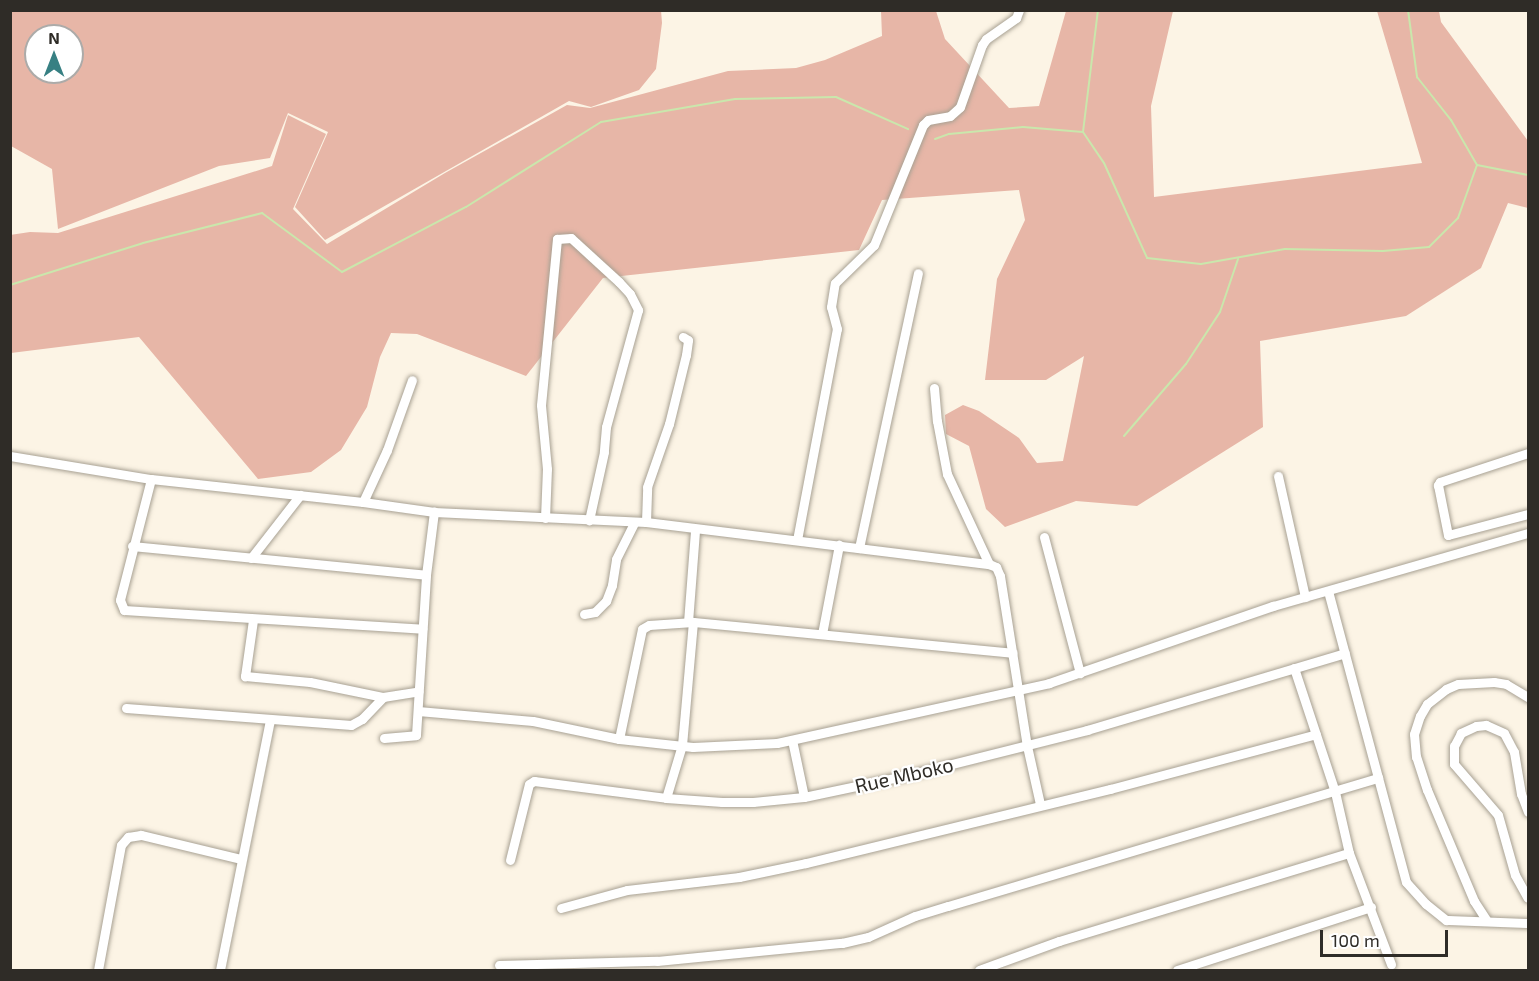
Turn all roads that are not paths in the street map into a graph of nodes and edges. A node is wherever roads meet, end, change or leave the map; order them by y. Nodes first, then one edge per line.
1 (1019, 10) edge
2 (918, 273) dead end
3 (683, 337) dead end
4 (412, 380) dead end
5 (934, 388) dead end
6 (1528, 453) edge
7 (10, 456) edge
8 (1278, 476) dead end
9 (151, 479) junction
10 (300, 495) junction
11 (363, 502) junction
12 (434, 512) junction
13 (1528, 514) edge
14 (544, 518) junction
15 (589, 520) junction
16 (646, 522) junction
17 (634, 523) junction
18 (695, 530) junction
19 (1528, 533) edge
20 (1044, 537) dead end
21 (797, 540) junction
22 (839, 545) junction
23 (132, 546) junction
24 (859, 548) junction
25 (250, 558) junction
26 (989, 564) junction
27 (426, 575) junction
28 (1328, 591) junction
29 (1305, 597) junction
30 (584, 614) dead end
31 (254, 620) junction
32 (691, 622) junction
33 (422, 629) junction
34 (822, 634) junction
35 (1013, 653) junction
36 (1345, 653) junction
37 (1294, 668) junction
38 (1080, 673) junction
39 (419, 691) junction
40 (1020, 692) junction
41 (383, 697) junction
42 (1528, 697) edge
43 (126, 708) dead end
44 (418, 711) junction
45 (270, 720) junction
46 (1316, 734) junction
47 (384, 738) dead end
48 (620, 739) junction
49 (792, 740) junction
50 (682, 745) junction
51 (1027, 746) junction
52 (1378, 778) junction
53 (1335, 792) junction
54 (804, 797) junction
55 (666, 798) junction
56 (1040, 804) junction
57 (1528, 812) edge
58 (1349, 853) junction
59 (240, 859) junction
60 (510, 860) dead end
61 (1528, 898) edge
62 (1371, 907) junction
63 (561, 908) dead end
64 (1487, 921) junction
65 (1528, 923) edge
66 (1391, 964) dead end
67 (498, 965) dead end
68 (656, 966) edge
69 (98, 970) edge
70 (219, 970) edge
71 (979, 970) edge
72 (1177, 970) edge

1 - 21 street
2 - 24 street
3 - 16 street
4 - 11 street
5 - 26 street
6 - 13 street
7 - 9 street
8 - 29 street
9 - 10 street
9 - 23 street
10 - 11 street
10 - 25 street
11 - 12 street
12 - 14 street
12 - 27 street
14 - 15 street
14 - 15 street
15 - 17 street
16 - 17 street
16 - 18 street
17 - 30 street
18 - 21 street
18 - 32 street
19 - 28 street
20 - 38 street
21 - 22 street
22 - 24 street
22 - 34 street
23 - 25 street
23 - 31 street
24 - 26 street
25 - 27 street
26 - 35 street
27 - 33 street
28 - 29 street
28 - 36 street
29 - 38 street
31 - 33 street
31 - 41 street
32 - 34 street
32 - 48 street
32 - 50 street
33 - 39 street
34 - 35 street
35 - 40 street
36 - 37 street, Rue Mboko
36 - 52 street
37 - 46 street
37 - 51 street, Rue Mboko
38 - 40 street
39 - 41 street
39 - 44 street
40 - 49 street
40 - 51 street
41 - 45 street
42 - 64 street
43 - 45 street
44 - 47 street
44 - 48 street
45 - 59 street
46 - 53 street
46 - 56 street
48 - 50 street
49 - 50 street
49 - 54 street
50 - 55 street
51 - 54 street, Rue Mboko
51 - 56 street
52 - 53 street
52 - 64 street
53 - 58 street
53 - 68 street
54 - 55 street, Rue Mboko
55 - 60 street, Rue Mboko
56 - 63 street
57 - 61 street
58 - 62 street
58 - 71 street
59 - 69 street
59 - 70 street
62 - 66 street
62 - 72 street
64 - 65 street
67 - 68 street

